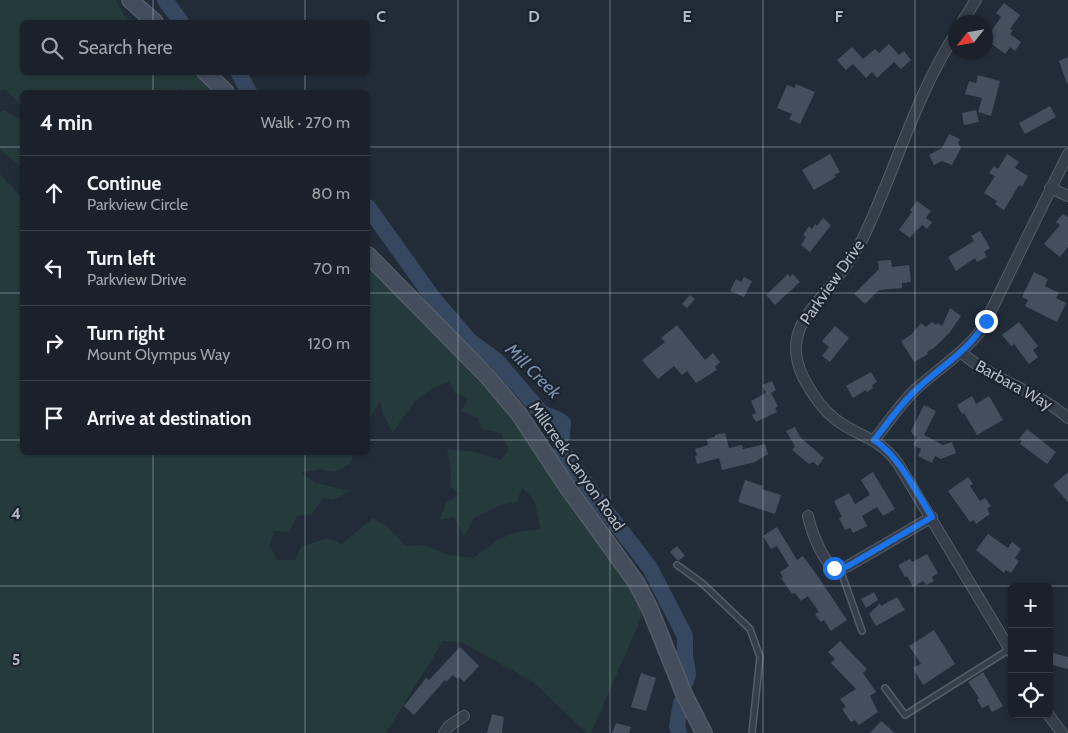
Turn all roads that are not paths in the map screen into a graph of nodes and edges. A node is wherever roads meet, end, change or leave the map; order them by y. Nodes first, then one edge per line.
1 (130, 0) edge
2 (976, 0) edge
3 (966, 15) edge
4 (153, 20) edge
5 (948, 46) edge
6 (208, 75) edge
7 (224, 90) edge
8 (1068, 154) edge
9 (1050, 188) junction
10 (1068, 196) edge
11 (370, 257) edge
12 (961, 352) junction
13 (1068, 418) edge
14 (874, 440) junction
15 (808, 516) dead end
16 (932, 517) junction
17 (676, 565) dead end
18 (840, 569) junction
19 (862, 631) dead end
20 (1008, 646) edge
21 (1008, 653) edge
22 (885, 688) dead end
23 (464, 716) dead end
24 (1051, 718) edge
25 (444, 733) edge
26 (704, 733) edge
27 (752, 733) edge
28 (1062, 733) edge

1 - 4 street
2 - 3 street
5 - 14 street, Parkview Drive
6 - 7 street
8 - 9 street
9 - 10 street
9 - 12 street
11 - 26 street, Millcreek Canyon Road
12 - 13 street, Barbara Way
12 - 14 street
14 - 16 street, Parkview Drive
15 - 18 street
16 - 18 street
16 - 20 street, Parkview Drive
17 - 27 lane
18 - 19 lane
21 - 22 lane
23 - 25 street
24 - 28 street

